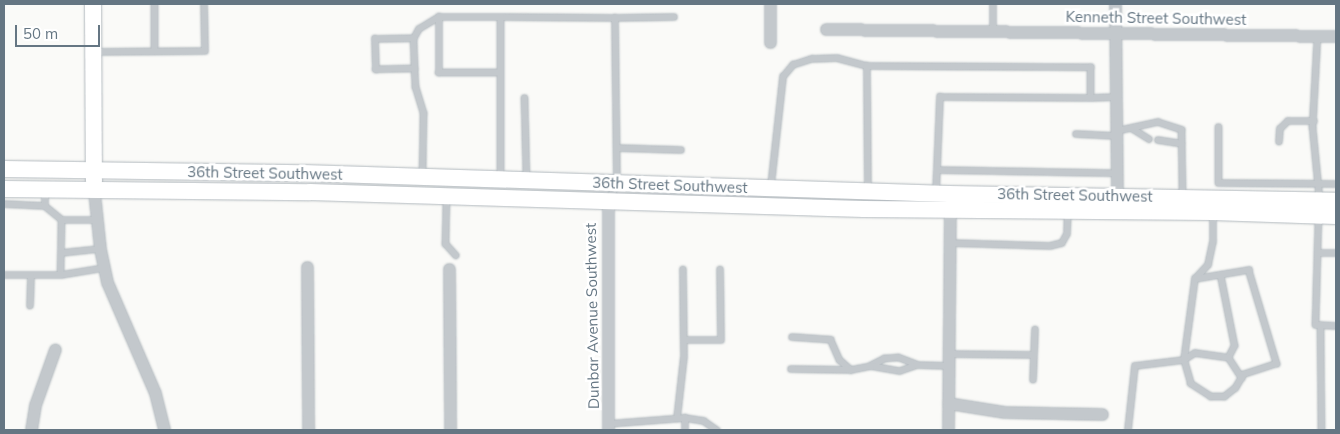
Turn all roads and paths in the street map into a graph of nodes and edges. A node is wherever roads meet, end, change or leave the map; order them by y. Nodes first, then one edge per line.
1 (93, 4) edge
2 (155, 4) edge
3 (204, 4) edge
4 (770, 4) edge
5 (993, 4) edge
6 (1115, 4) edge
7 (439, 17) junction
8 (501, 17) junction
9 (674, 17) dead end
10 (615, 18) junction
11 (826, 30) dead end
12 (993, 31) junction
13 (1115, 32) junction
14 (1318, 36) junction
15 (1336, 36) edge
16 (414, 38) junction
17 (770, 42) dead end
18 (93, 52) junction
19 (155, 52) junction
20 (867, 66) junction
21 (415, 69) junction
22 (500, 73) junction
23 (1116, 97) junction
24 (525, 98) dead end
25 (1091, 98) junction
26 (1314, 121) junction
27 (1219, 127) dead end
28 (1133, 129) junction
29 (1076, 134) dead end
30 (1117, 134) junction
31 (1149, 139) dead end
32 (1158, 140) dead end
33 (1279, 142) dead end
34 (1182, 144) junction
35 (617, 148) junction
36 (681, 150) dead end
37 (4, 169) edge
38 (937, 170) junction
39 (94, 172) junction
40 (1117, 173) junction
41 (423, 177) junction
42 (501, 179) junction
43 (526, 180) junction
44 (1320, 184) junction
45 (1336, 184) edge
46 (617, 185) junction
47 (770, 188) junction
48 (4, 189) edge
49 (868, 191) junction
50 (94, 192) junction
51 (447, 197) junction
52 (1184, 197) junction
53 (1216, 197) junction
54 (45, 198) junction
55 (608, 201) junction
56 (1336, 201) edge
57 (943, 202) junction
58 (1117, 203) junction
59 (4, 204) edge
60 (1319, 208) junction
61 (1068, 210) junction
62 (1336, 216) edge
63 (62, 220) junction
64 (96, 220) junction
65 (950, 244) junction
66 (100, 249) junction
67 (61, 253) junction
68 (1318, 253) junction
69 (1336, 253) edge
70 (456, 255) dead end
71 (104, 268) junction
72 (307, 268) dead end
73 (449, 269) dead end
74 (683, 270) dead end
75 (720, 270) dead end
76 (4, 275) edge
77 (61, 275) junction
78 (1220, 275) junction
79 (31, 277) junction
80 (1195, 279) junction
81 (30, 306) dead end
82 (1321, 325) junction
83 (1336, 326) edge
84 (1035, 330) dead end
85 (792, 337) dead end
86 (684, 340) junction
87 (55, 349) dead end
88 (1034, 355) junction
89 (1230, 358) junction
90 (948, 360) junction
91 (1184, 360) junction
92 (917, 365) junction
93 (871, 366) junction
94 (791, 369) dead end
95 (851, 370) junction
96 (1242, 378) junction
97 (1033, 380) dead end
98 (948, 403) junction
99 (1102, 414) dead end
100 (685, 418) junction
101 (677, 419) junction
102 (608, 427) edge
103 (30, 430) edge
104 (164, 430) edge
105 (308, 430) edge
106 (450, 430) edge
107 (685, 430) edge
108 (717, 430) edge
109 (948, 430) edge
110 (1128, 430) edge
111 (1322, 430) edge

1 - 18 street
2 - 19 lane
3 - 19 lane
4 - 17 street
5 - 12 lane
6 - 13 street
7 - 8 lane
7 - 16 lane
7 - 22 lane
8 - 10 lane
8 - 22 lane
9 - 10 lane
10 - 35 lane
11 - 12 street, Kenneth Street Southwest
12 - 13 street, Kenneth Street Southwest
13 - 14 street, Kenneth Street Southwest
13 - 23 street
14 - 15 street, Kenneth Street Southwest
14 - 26 lane
16 - 21 lane
16 - 21 lane
18 - 19 lane
18 - 39 street
20 - 25 lane
20 - 47 lane
20 - 49 lane
21 - 41 lane
22 - 42 lane
23 - 25 lane
23 - 30 street
24 - 43 lane
25 - 38 lane
26 - 33 lane
26 - 44 lane
27 - 53 lane
28 - 30 lane
28 - 31 lane
28 - 34 lane
29 - 30 lane
30 - 40 street
32 - 34 lane
34 - 52 lane
35 - 36 lane
35 - 46 lane
37 - 39 street, 36th Street Southwest
38 - 40 lane
38 - 57 lane
39 - 41 street, 36th Street Southwest
39 - 50 street
40 - 58 street
41 - 42 street, 36th Street Southwest
42 - 43 street, 36th Street Southwest
43 - 46 street, 36th Street Southwest
44 - 45 lane
44 - 53 lane
44 - 60 lane
46 - 47 street, 36th Street Southwest
46 - 55 lane
47 - 49 street, 36th Street Southwest
48 - 54 street, 36th Street Southwest
49 - 57 street, 36th Street Southwest
50 - 51 street, 36th Street Southwest
50 - 54 street, 36th Street Southwest
50 - 64 street
51 - 55 street, 36th Street Southwest
51 - 70 lane
52 - 53 street, 36th Street Southwest
52 - 58 street, 36th Street Southwest
53 - 58 street, 36th Street Southwest
53 - 60 street, 36th Street Southwest
53 - 80 lane
54 - 59 lane
54 - 63 lane
55 - 57 street, 36th Street Southwest
55 - 102 street, Dunbar Avenue Southwest
56 - 60 street, 36th Street Southwest
57 - 58 street, 36th Street Southwest
57 - 61 street, 36th Street Southwest
57 - 65 street
58 - 61 street, 36th Street Southwest
60 - 62 street, 36th Street Southwest
60 - 68 lane
61 - 65 lane
63 - 64 lane
63 - 67 lane
64 - 66 street
65 - 90 street
66 - 67 lane
66 - 71 street
67 - 77 lane
68 - 69 lane
68 - 82 lane
71 - 77 lane
71 - 104 street
72 - 105 street
73 - 106 street
74 - 86 lane
75 - 86 lane
76 - 79 lane
77 - 79 lane
78 - 80 lane
78 - 89 lane
78 - 96 lane
79 - 81 lane
80 - 91 lane
82 - 83 lane
82 - 111 lane
84 - 88 lane
85 - 95 lane
86 - 101 lane
87 - 103 street
88 - 90 lane
88 - 97 lane
89 - 91 lane
89 - 96 lane
90 - 92 lane
90 - 98 street
91 - 96 lane
91 - 110 lane
92 - 93 lane
92 - 93 lane
93 - 95 lane
94 - 95 lane
98 - 99 street
98 - 109 street
100 - 101 lane
100 - 107 lane
100 - 108 lane
101 - 102 lane

